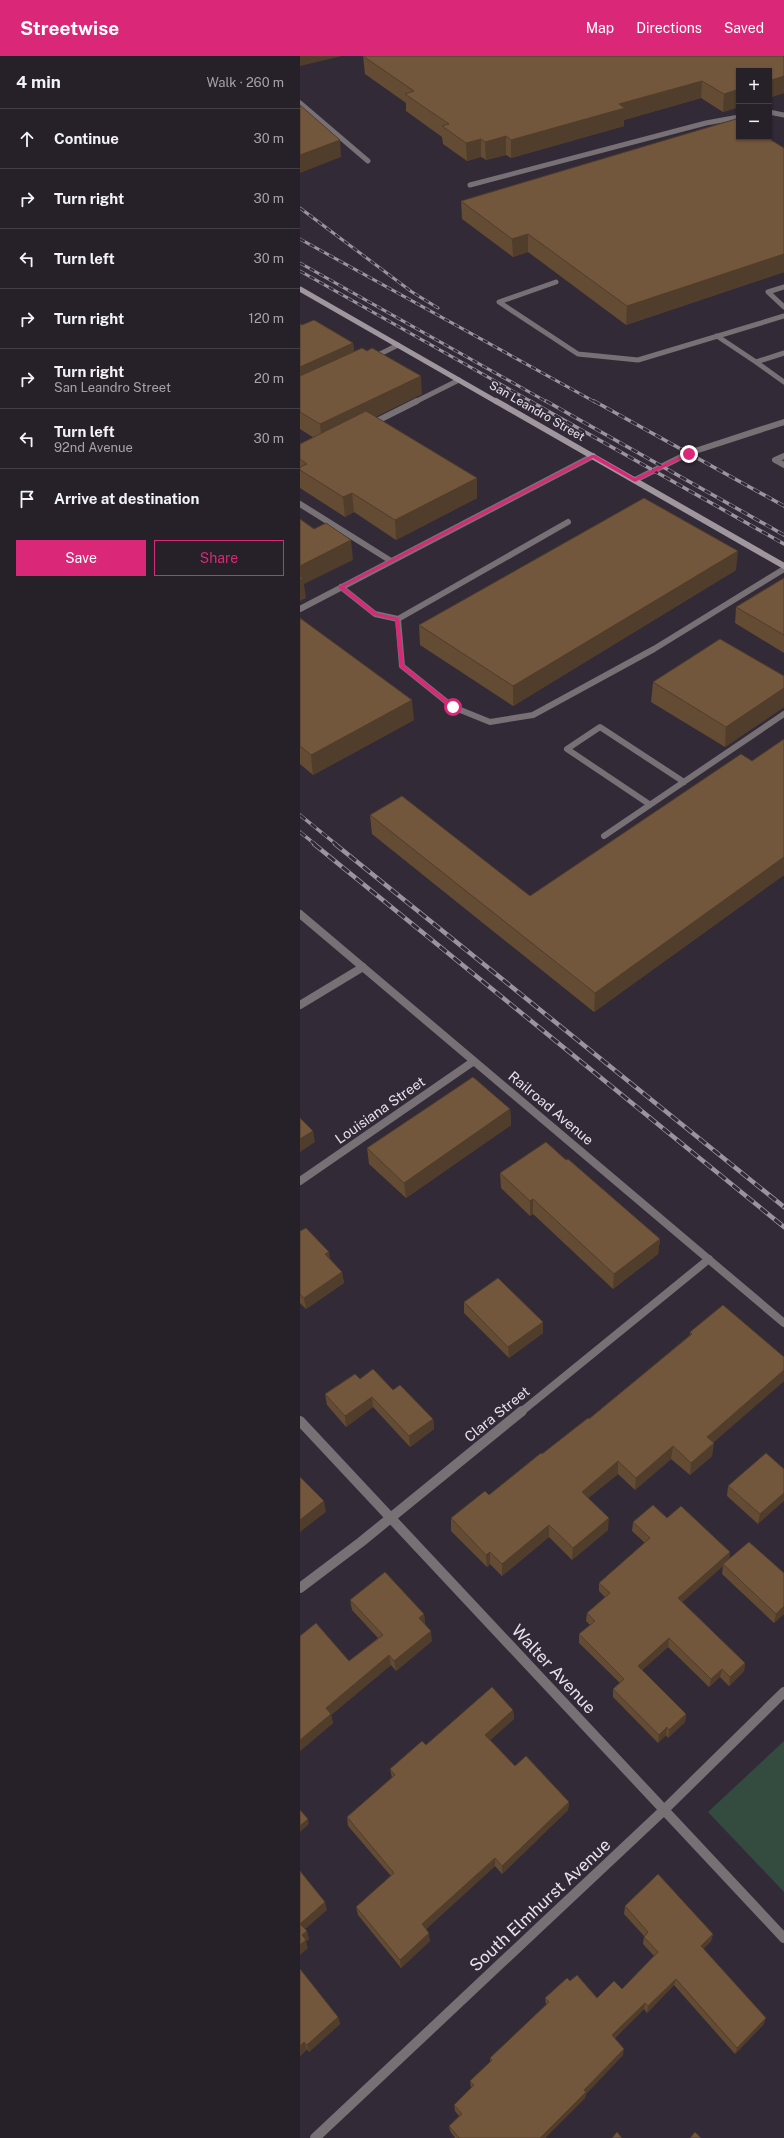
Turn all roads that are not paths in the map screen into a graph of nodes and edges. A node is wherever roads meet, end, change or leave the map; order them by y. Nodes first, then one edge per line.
1 (300, 103) edge
2 (772, 113) edge
3 (784, 115) edge
4 (736, 118) edge
5 (368, 160) dead end
6 (470, 185) dead end
7 (556, 282) dead end
8 (784, 287) edge
9 (300, 289) edge
10 (784, 307) edge
11 (784, 316) edge
12 (717, 336) junction
13 (398, 345) junction
14 (784, 353) edge
15 (364, 362) edge
16 (756, 362) junction
17 (459, 380) junction
18 (784, 382) edge
19 (784, 422) edge
20 (362, 428) edge
21 (593, 456) junction
22 (784, 456) edge
23 (784, 465) edge
24 (635, 480) junction
25 (300, 504) edge
26 (568, 522) dead end
27 (391, 561) junction
28 (784, 566) edge
29 (784, 569) edge
30 (341, 587) junction
31 (300, 609) edge
32 (398, 619) junction
33 (784, 714) edge
34 (684, 782) junction
35 (649, 804) junction
36 (604, 836) dead end
37 (300, 914) edge
38 (363, 967) junction
39 (300, 1005) edge
40 (474, 1061) junction
41 (300, 1181) edge
42 (709, 1259) junction
43 (784, 1323) edge
44 (300, 1421) edge
45 (391, 1517) junction
46 (300, 1588) edge
47 (784, 1692) edge
48 (664, 1810) junction
49 (784, 1938) edge
50 (315, 2138) edge

1 - 5 street
2 - 3 street
4 - 6 street
7 - 12 street
8 - 10 street
9 - 13 main road, San Leandro Street
11 - 12 street
12 - 16 street
13 - 15 street
13 - 17 main road, San Leandro Street
14 - 16 street
16 - 18 street
17 - 20 street
17 - 21 main road, San Leandro Street
19 - 24 street
21 - 24 main road, San Leandro Street
21 - 27 street
22 - 23 street
24 - 28 main road, San Leandro Street
25 - 27 street
26 - 32 street
27 - 30 street
29 - 32 street
30 - 31 street
30 - 32 street
33 - 34 street
34 - 35 street
34 - 35 street
35 - 36 street
37 - 38 street, Railroad Avenue
38 - 39 street
38 - 40 street, Railroad Avenue
40 - 41 street, Louisiana Street
40 - 42 street, Railroad Avenue
42 - 43 street, Railroad Avenue
42 - 45 street, Clara Street
44 - 45 street, Walter Avenue
45 - 46 street, Clara Street
45 - 48 street, Walter Avenue
47 - 48 street, South Elmhurst Avenue
48 - 49 street, Walter Avenue
48 - 50 street, South Elmhurst Avenue

